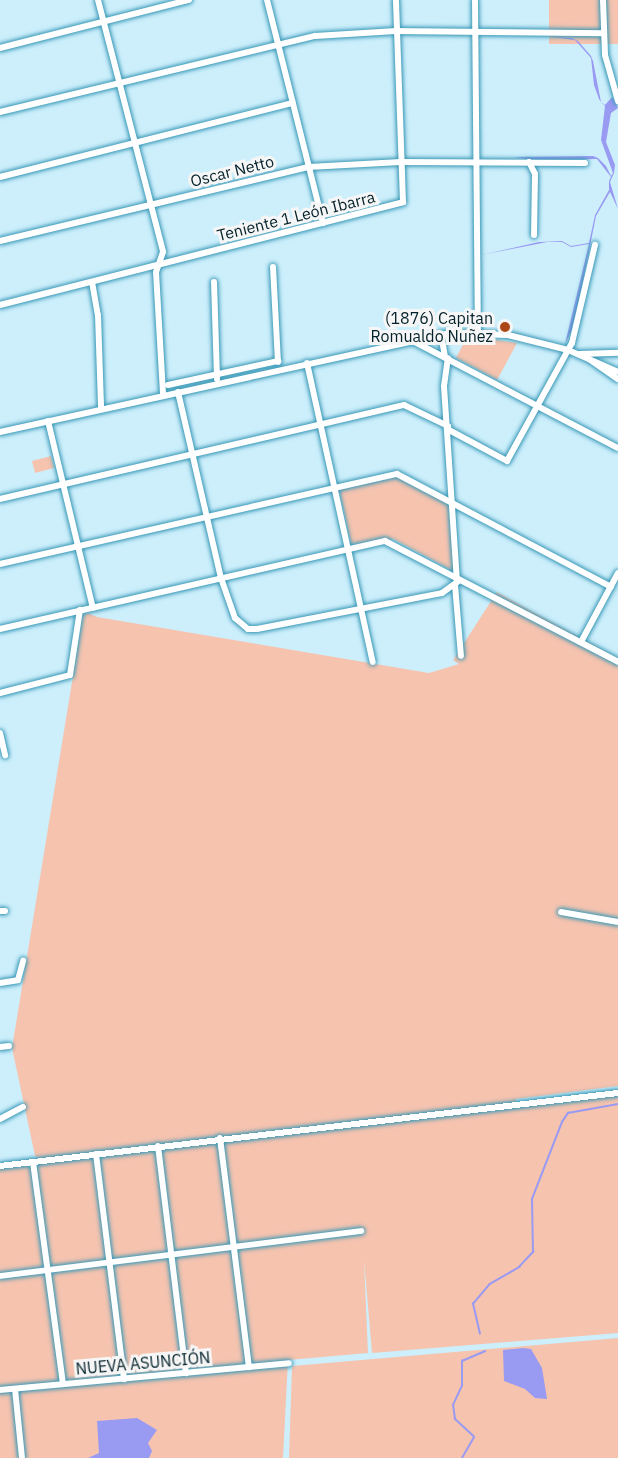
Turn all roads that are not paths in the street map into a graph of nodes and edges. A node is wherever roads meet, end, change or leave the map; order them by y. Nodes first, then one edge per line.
1 (98, 0) edge
2 (189, 0) edge
3 (267, 0) edge
4 (396, 0) edge
5 (475, 0) edge
6 (603, 0) edge
7 (103, 21) junction
8 (396, 30) junction
9 (474, 32) junction
10 (603, 33) junction
11 (278, 43) junction
12 (0, 48) edge
13 (119, 82) junction
14 (618, 101) edge
15 (293, 103) junction
16 (0, 112) edge
17 (135, 143) junction
18 (401, 162) junction
19 (474, 162) junction
20 (529, 162) junction
21 (585, 163) dead end
22 (308, 167) junction
23 (0, 177) edge
24 (150, 204) junction
25 (323, 223) junction
26 (534, 235) dead end
27 (0, 242) edge
28 (595, 244) dead end
29 (159, 265) junction
30 (273, 267) dead end
31 (92, 282) junction
32 (214, 282) dead end
33 (0, 305) edge
34 (478, 332) junction
35 (441, 334) junction
36 (410, 339) junction
37 (568, 350) junction
38 (618, 353) edge
39 (579, 354) junction
40 (446, 357) junction
41 (588, 359) junction
42 (278, 361) junction
43 (307, 363) junction
44 (279, 369) junction
45 (618, 372) edge
46 (217, 375) junction
47 (618, 379) edge
48 (217, 383) junction
49 (165, 386) junction
50 (178, 392) junction
51 (163, 395) junction
52 (537, 405) junction
53 (101, 407) junction
54 (48, 421) junction
55 (321, 424) junction
56 (448, 428) junction
57 (0, 432) edge
58 (618, 448) edge
59 (193, 454) junction
60 (64, 485) junction
61 (335, 487) junction
62 (0, 499) edge
63 (454, 502) junction
64 (208, 516) junction
65 (78, 546) junction
66 (348, 548) junction
67 (0, 564) edge
68 (618, 573) edge
69 (221, 578) junction
70 (460, 578) junction
71 (455, 585) junction
72 (611, 587) junction
73 (93, 608) junction
74 (81, 610) junction
75 (362, 610) junction
76 (0, 629) edge
77 (582, 642) junction
78 (460, 656) dead end
79 (373, 662) dead end
80 (618, 662) edge
81 (0, 693) edge
82 (0, 733) edge
83 (5, 755) dead end
84 (561, 912) dead end
85 (618, 922) edge
86 (23, 961) dead end
87 (0, 983) edge
88 (9, 1046) dead end
89 (0, 1047) edge
90 (618, 1093) edge
91 (23, 1107) dead end
92 (0, 1119) edge
93 (220, 1138) junction
94 (158, 1146) junction
95 (96, 1154) junction
96 (33, 1162) junction
97 (0, 1166) edge
98 (361, 1231) dead end
99 (234, 1246) junction
100 (172, 1254) junction
101 (110, 1262) junction
102 (48, 1270) junction
103 (0, 1276) edge
104 (289, 1364) dead end
105 (249, 1367) junction
106 (186, 1373) junction
107 (124, 1379) junction
108 (63, 1384) junction
109 (15, 1389) junction
110 (0, 1390) edge
111 (22, 1458) edge

1 - 7 street
2 - 7 street
3 - 11 street
4 - 8 street, Teniente 1 León Ibarra
5 - 9 street
6 - 10 street
7 - 12 street
7 - 13 street
8 - 9 street
8 - 11 street
8 - 18 street, Teniente 1 León Ibarra
9 - 10 street
9 - 19 street
10 - 14 street
11 - 13 street
11 - 15 street
13 - 16 street
13 - 17 street
15 - 17 street
15 - 22 street
17 - 23 street
17 - 24 street
18 - 19 street, Oscar Netto
18 - 22 street, Oscar Netto
18 - 25 street, Teniente 1 León Ibarra
19 - 20 street, Oscar Netto
19 - 34 street
20 - 21 street, Oscar Netto
20 - 26 street
22 - 24 street, Oscar Netto
22 - 25 street
24 - 27 street, Oscar Netto
24 - 29 street
25 - 29 street, Teniente 1 León Ibarra
28 - 37 street
29 - 31 street, Teniente 1 León Ibarra
29 - 49 street
30 - 42 street
31 - 33 street, Teniente 1 León Ibarra
31 - 53 street
32 - 46 street
34 - 35 street
34 - 37 street
35 - 36 street
35 - 40 street
36 - 40 street
36 - 43 street
37 - 39 street
37 - 52 street
38 - 39 street
39 - 41 street
40 - 52 street
40 - 56 street
41 - 45 street
41 - 47 street
42 - 44 street
42 - 46 street
43 - 44 street
43 - 55 street
44 - 48 street
46 - 48 street
46 - 49 street
48 - 50 street
49 - 51 street
50 - 51 street
50 - 59 street
51 - 53 street
52 - 56 street
52 - 58 street
53 - 54 street
54 - 57 street
54 - 60 street
55 - 56 street
55 - 59 street
55 - 61 street
56 - 63 street
59 - 60 street
59 - 64 street
60 - 62 street
60 - 65 street
61 - 63 street
61 - 64 street
61 - 66 street
63 - 70 street
63 - 72 street
64 - 65 street
64 - 69 street
65 - 67 street
65 - 73 street
66 - 69 street
66 - 70 street
66 - 75 street
68 - 72 street
69 - 73 street
69 - 75 street
70 - 71 street
70 - 77 street
71 - 75 street
71 - 78 street
72 - 77 street
73 - 74 street
74 - 76 street
74 - 81 street
75 - 79 street
77 - 80 street
82 - 83 street
84 - 85 street
86 - 87 street
88 - 89 street
90 - 93 street
91 - 92 street
93 - 94 street
93 - 99 street
94 - 95 street
94 - 100 street
95 - 96 street
95 - 101 street
96 - 97 street
96 - 102 street
98 - 99 street
99 - 100 street
99 - 105 street
100 - 101 street
100 - 106 street
101 - 102 street
101 - 107 street
102 - 103 street
102 - 108 street
104 - 105 street, NUEVA ASUNCIÓN
105 - 106 street, NUEVA ASUNCIÓN
106 - 107 street, NUEVA ASUNCIÓN
107 - 108 street, NUEVA ASUNCIÓN
108 - 109 street, NUEVA ASUNCIÓN
109 - 110 street, NUEVA ASUNCIÓN
109 - 111 street

